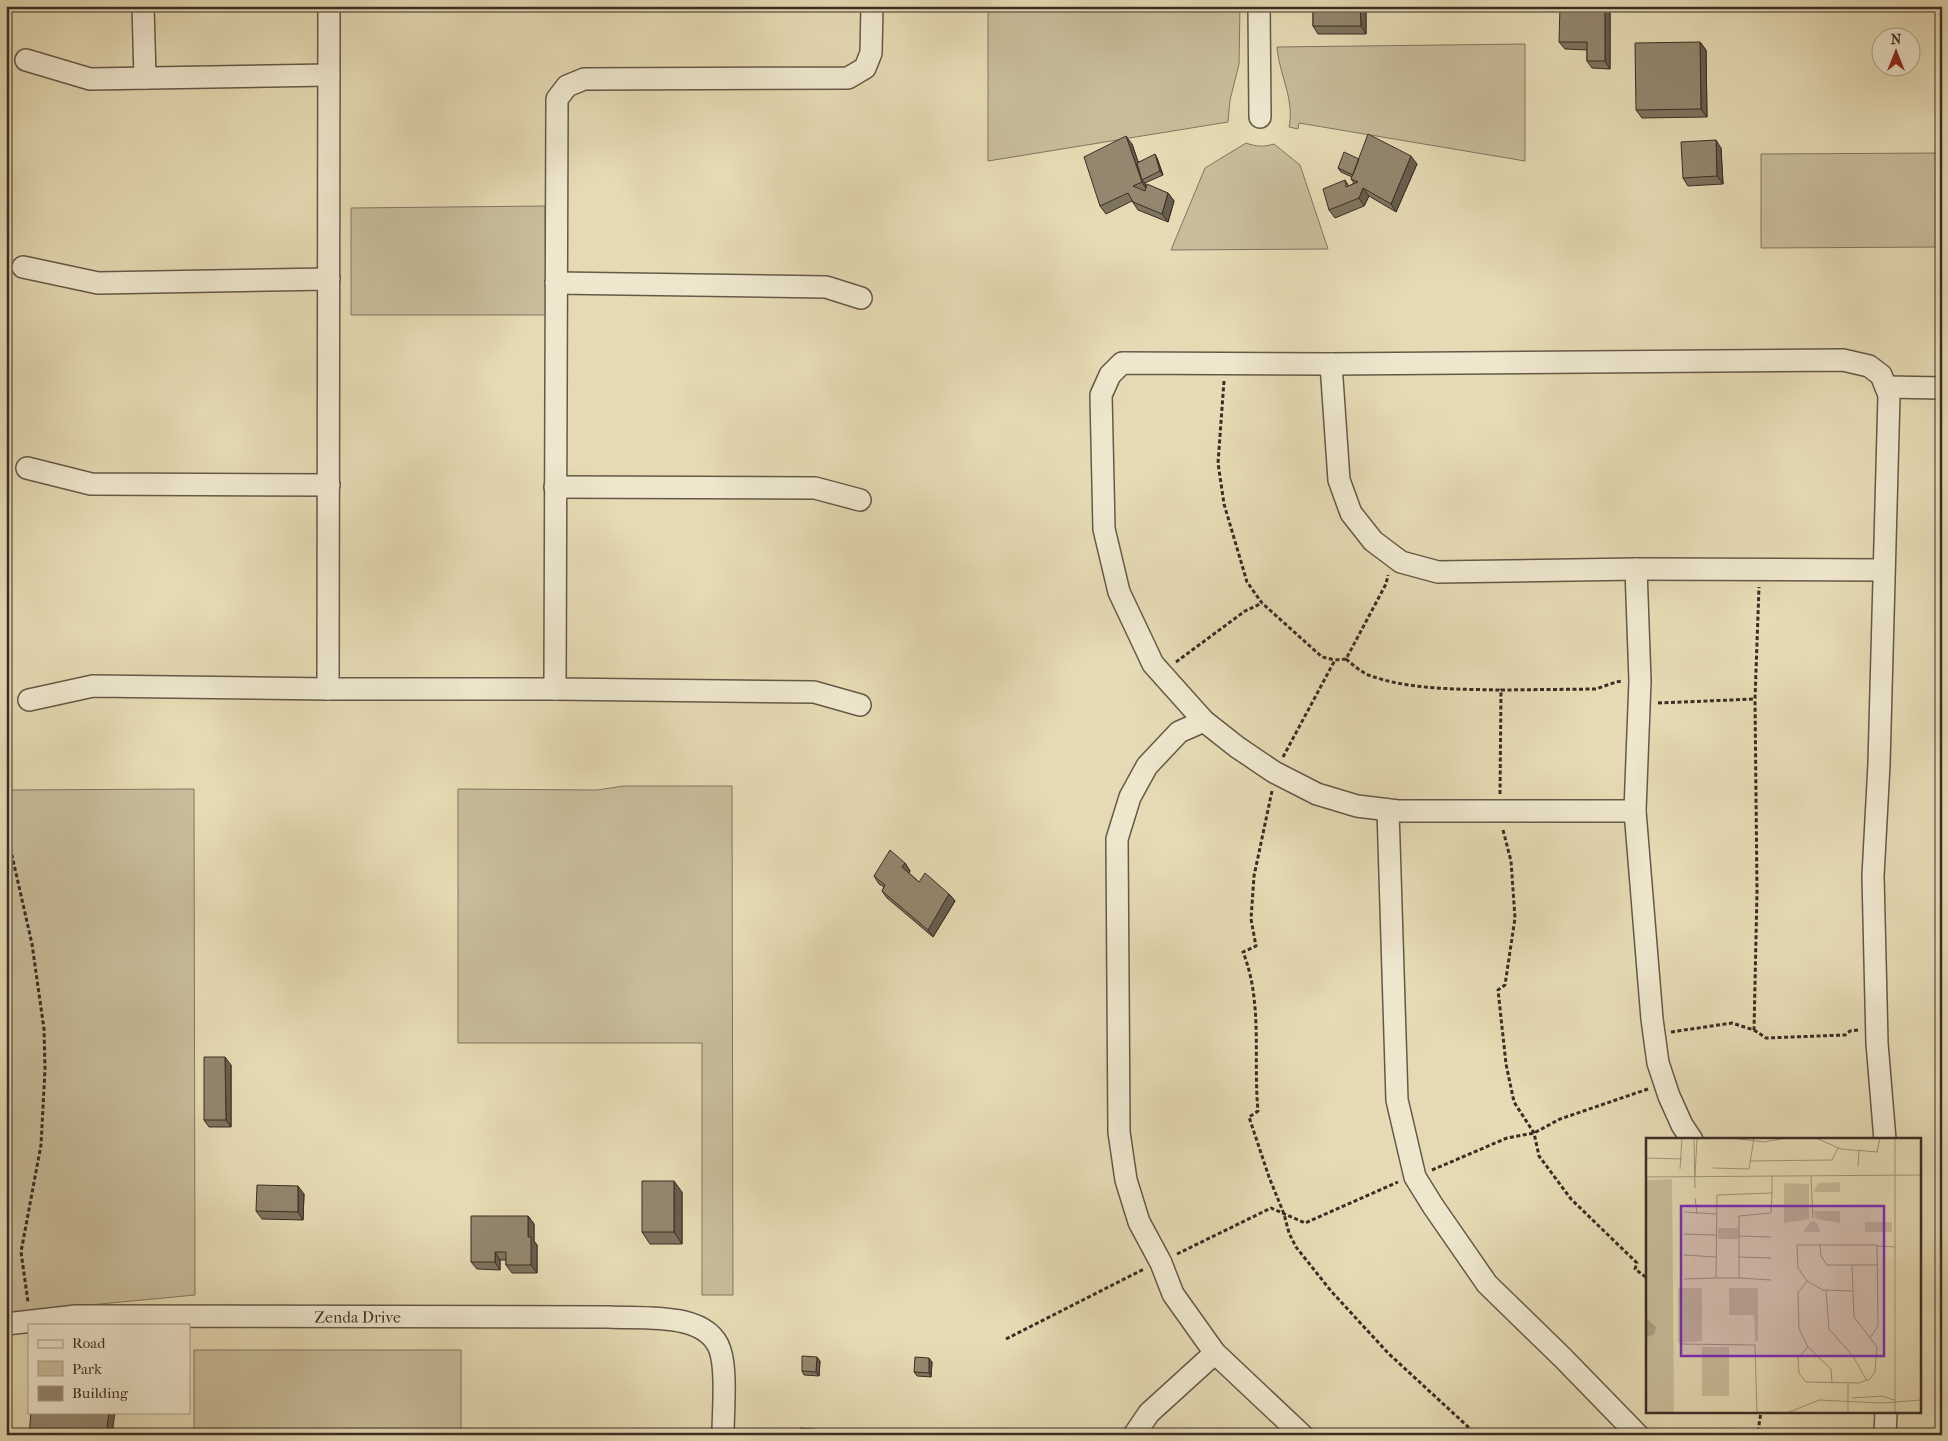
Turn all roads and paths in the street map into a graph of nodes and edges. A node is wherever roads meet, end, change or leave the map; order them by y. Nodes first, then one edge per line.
1 (143, 6) edge
2 (329, 6) edge
3 (872, 6) edge
4 (1259, 6) edge
5 (26, 60) dead end
6 (329, 75) junction
7 (145, 78) junction
8 (1260, 118) dead end
9 (23, 267) dead end
10 (329, 279) junction
11 (556, 283) junction
12 (861, 298) dead end
13 (1223, 363) junction
14 (1332, 364) junction
15 (1886, 387) junction
16 (1942, 388) edge
17 (27, 468) dead end
18 (328, 484) junction
19 (556, 488) junction
20 (860, 500) dead end
21 (1397, 559) junction
22 (1636, 569) junction
23 (1758, 569) junction
24 (1884, 570) junction
25 (1262, 603) junction
26 (1346, 659) junction
27 (1335, 660) junction
28 (1161, 673) junction
29 (1640, 681) junction
30 (328, 689) junction
31 (555, 689) junction
32 (1501, 690) junction
33 (1754, 699) junction
34 (28, 700) dead end
35 (1639, 704) junction
36 (860, 705) dead end
37 (1204, 720) junction
38 (1274, 772) junction
39 (1388, 810) junction
40 (1635, 810) junction
41 (1499, 811) junction
42 (6, 829) edge
43 (1876, 1027) junction
44 (1754, 1030) junction
45 (1654, 1034) junction
46 (1665, 1084) junction
47 (1534, 1133) junction
48 (1691, 1138) edge
49 (1885, 1138) edge
50 (1415, 1177) junction
51 (1284, 1214) junction
52 (1161, 1263) junction
53 (1646, 1277) edge
54 (31, 1321) junction
55 (6, 1324) edge
56 (1006, 1338) dead end
57 (1215, 1353) junction
58 (1761, 1414) edge
59 (1886, 1414) edge
60 (723, 1435) edge
61 (1134, 1435) edge
62 (1302, 1435) edge
63 (1477, 1435) edge
64 (1638, 1435) edge
65 (1752, 1435) edge
66 (1885, 1435) edge

1 - 7 street
2 - 6 street
3 - 11 street
4 - 8 street
5 - 7 street
6 - 7 street
6 - 10 street
9 - 10 street
10 - 18 street
11 - 12 street
11 - 19 street
13 - 14 street
13 - 25 path
13 - 28 street
14 - 15 street
14 - 21 street
15 - 16 street
15 - 24 street
17 - 18 street
18 - 30 street
19 - 20 street
19 - 31 street
21 - 22 street
21 - 26 path
22 - 23 street
22 - 29 street
23 - 24 street
23 - 33 path
24 - 43 street
25 - 27 path
25 - 28 path
26 - 27 path
26 - 32 path
27 - 38 path
28 - 37 street
29 - 32 path
29 - 35 street
30 - 31 street
30 - 34 street
31 - 36 street
32 - 41 path
33 - 35 path
33 - 44 path
35 - 40 street
37 - 38 street
37 - 52 street
38 - 39 street
38 - 51 path
39 - 41 street
39 - 50 street
40 - 41 street
40 - 45 street
41 - 47 path
42 - 54 path
43 - 44 path
43 - 49 street
44 - 45 path
45 - 46 street
46 - 47 path
46 - 48 street
47 - 50 path
47 - 53 path
50 - 51 path
50 - 64 street
51 - 52 path
51 - 63 path
52 - 56 path
52 - 57 street
54 - 55 street, Zenda Drive
54 - 60 street, Zenda Drive
57 - 61 street
57 - 62 street
58 - 65 path
59 - 66 street

